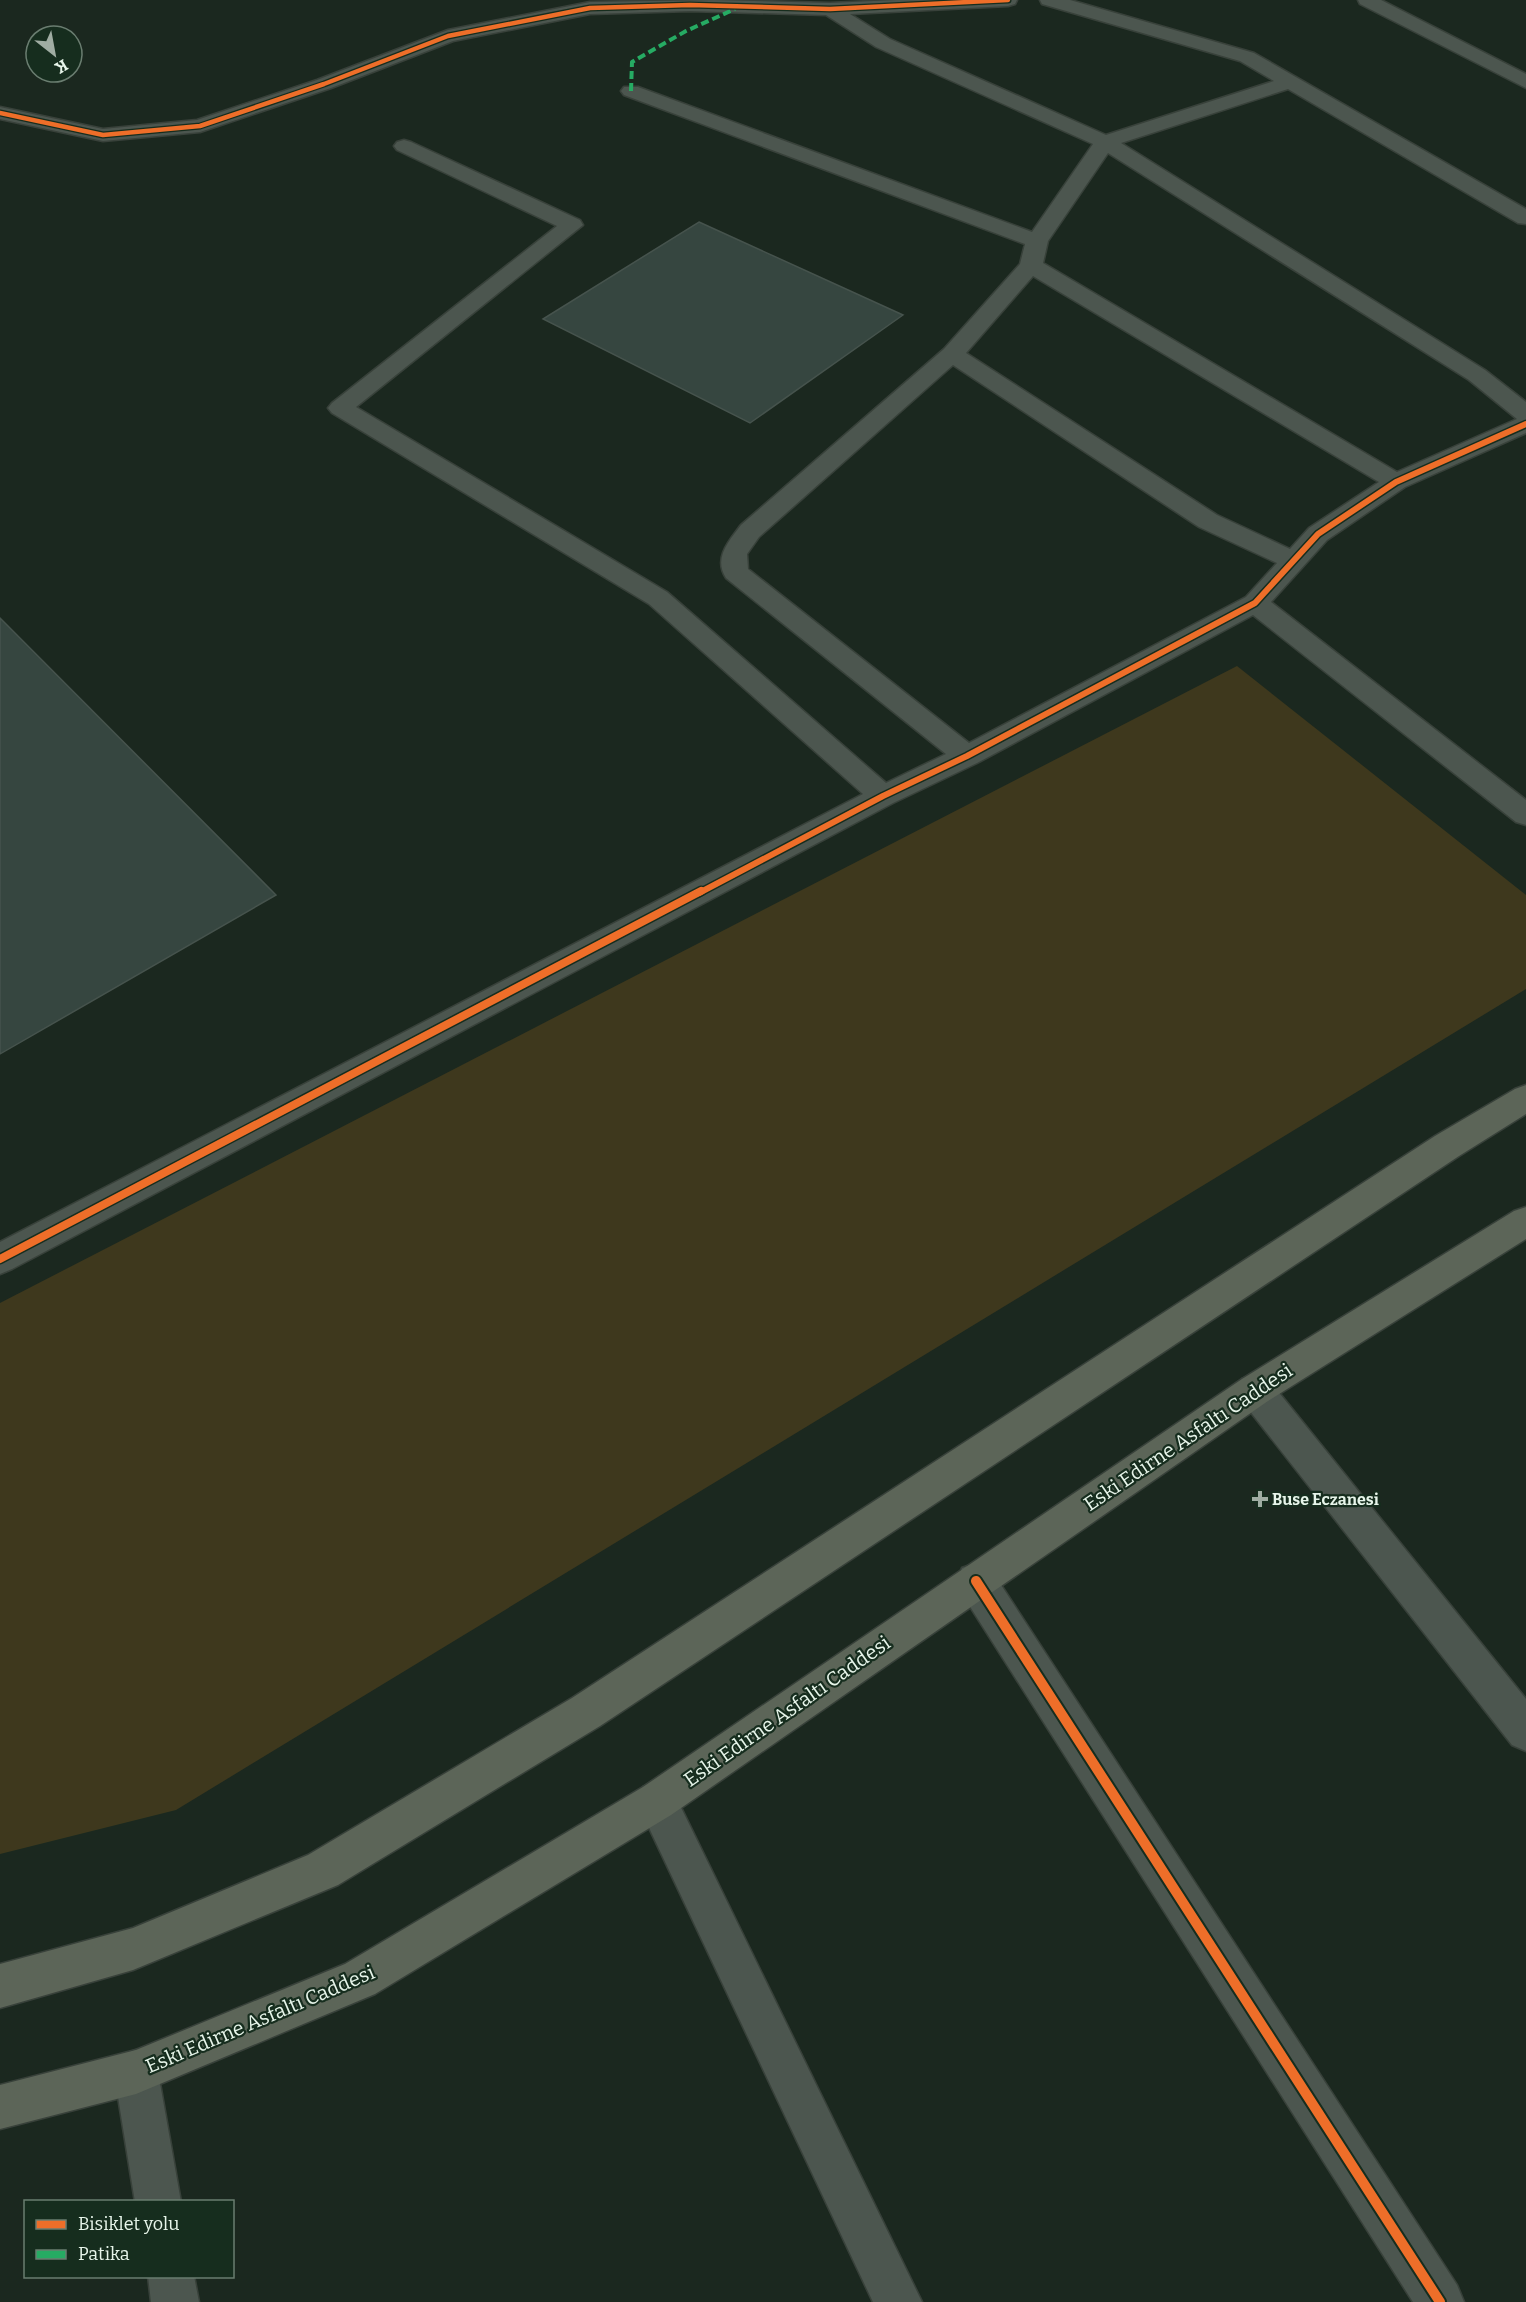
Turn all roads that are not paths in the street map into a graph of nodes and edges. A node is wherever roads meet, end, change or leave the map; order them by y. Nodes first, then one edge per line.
1 (1008, 0) edge
2 (1049, 0) edge
3 (1367, 0) edge
4 (830, 9) junction
5 (1289, 82) junction
6 (1526, 82) edge
7 (631, 91) dead end
8 (0, 113) edge
9 (1105, 142) junction
10 (404, 146) dead end
11 (1526, 218) edge
12 (1037, 241) junction
13 (1031, 265) junction
14 (952, 354) junction
15 (1526, 414) edge
16 (1526, 424) edge
17 (1396, 482) junction
18 (1293, 561) junction
19 (1255, 603) junction
20 (967, 756) junction
21 (883, 796) junction
22 (1526, 815) edge
23 (1526, 1098) edge
24 (1526, 1221) edge
25 (0, 1259) edge
26 (1255, 1390) junction
27 (976, 1581) junction
28 (1526, 1731) edge
29 (657, 1801) junction
30 (0, 1986) edge
31 (136, 2072) junction
32 (0, 2107) edge
33 (158, 2200) edge
34 (171, 2278) edge
35 (175, 2302) edge
36 (898, 2302) edge
37 (1440, 2302) edge

1 - 4 street
2 - 5 street
3 - 6 street
4 - 8 street
4 - 9 street
5 - 9 street
5 - 11 street
7 - 12 street
9 - 12 street
9 - 15 street
10 - 21 street
12 - 13 street
13 - 14 street
13 - 17 street
14 - 18 street
14 - 20 street
16 - 17 street
17 - 18 street
18 - 19 street
19 - 20 street
19 - 22 street
20 - 21 street
21 - 25 street
23 - 30 main road
24 - 26 main road, Eski Edirne Asfaltı Caddesi
26 - 27 main road, Eski Edirne Asfaltı Caddesi
26 - 28 street
27 - 29 main road, Eski Edirne Asfaltı Caddesi
27 - 37 street
29 - 31 main road, Eski Edirne Asfaltı Caddesi
29 - 36 street
31 - 32 main road, Eski Edirne Asfaltı Caddesi
31 - 33 street
34 - 35 street

